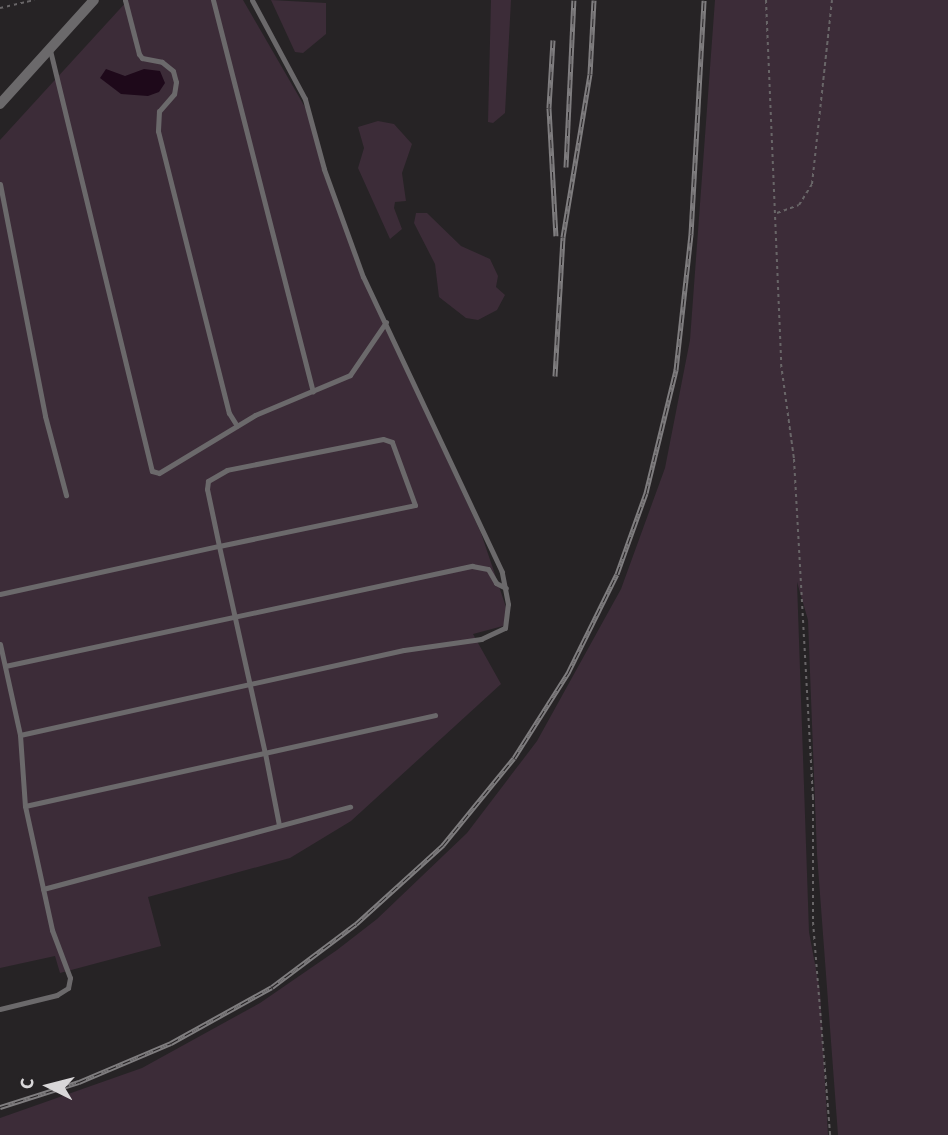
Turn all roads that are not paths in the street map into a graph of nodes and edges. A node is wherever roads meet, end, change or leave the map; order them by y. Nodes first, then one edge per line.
1 (94, 0) edge
2 (125, 0) edge
3 (213, 0) edge
4 (252, 0) edge
5 (50, 50) junction
6 (0, 104) edge
7 (0, 184) edge
8 (386, 322) junction
9 (313, 391) junction
10 (237, 426) junction
11 (66, 495) dead end
12 (219, 546) junction
13 (507, 589) junction
14 (0, 594) edge
15 (235, 614) junction
16 (0, 644) edge
17 (5, 666) junction
18 (251, 687) junction
19 (435, 715) dead end
20 (20, 735) junction
21 (265, 753) junction
22 (25, 806) junction
23 (350, 807) dead end
24 (279, 825) junction
25 (43, 889) junction
26 (0, 1009) edge

1 - 5 street
2 - 10 lane
3 - 9 lane
4 - 8 lane
5 - 6 street
5 - 10 lane
7 - 11 lane
8 - 9 lane
8 - 13 lane
9 - 10 lane
12 - 12 lane
12 - 14 lane
12 - 15 lane
13 - 15 lane
13 - 18 lane
15 - 17 lane
15 - 18 lane
16 - 17 lane
17 - 20 lane
18 - 20 lane
18 - 21 lane
19 - 21 lane
20 - 22 lane
21 - 22 lane
21 - 24 lane
22 - 25 lane
23 - 24 lane
24 - 25 lane
25 - 26 lane

